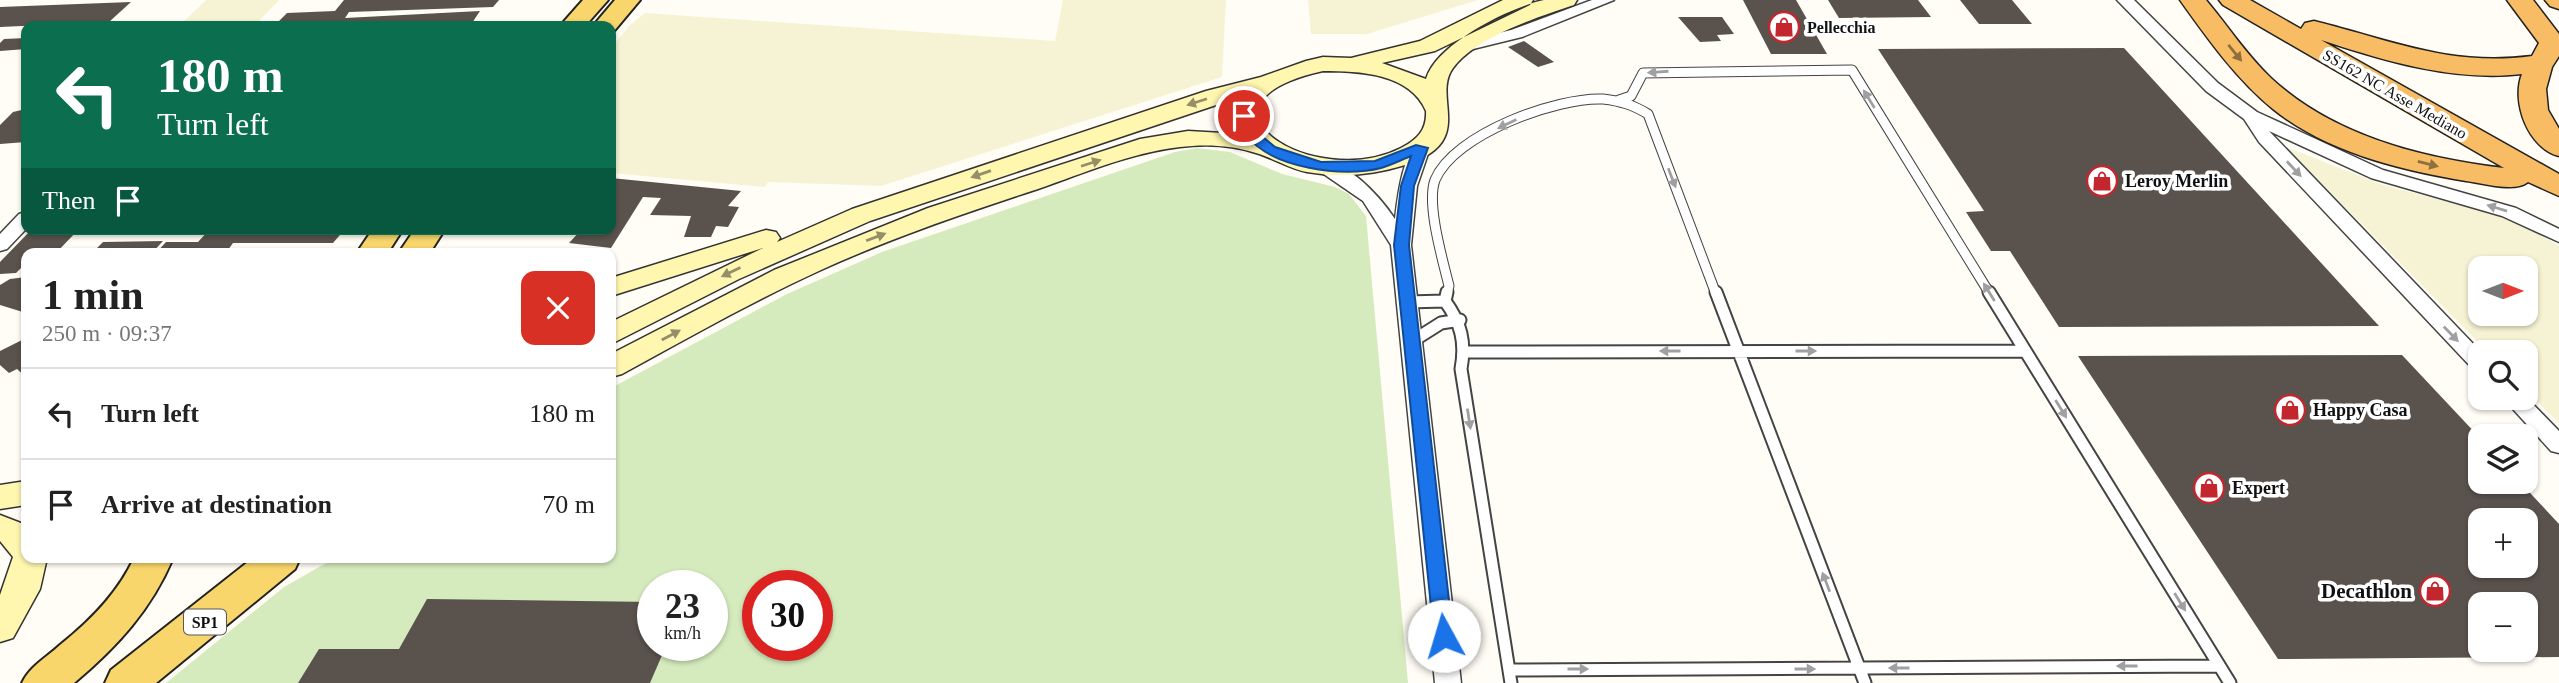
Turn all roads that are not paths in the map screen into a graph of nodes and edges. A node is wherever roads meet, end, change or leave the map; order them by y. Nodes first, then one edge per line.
1 (596, 0) edge
2 (628, 0) edge
3 (1522, 0) edge
4 (1566, 0) edge
5 (1606, 0) edge
6 (2125, 0) edge
7 (2193, 0) edge
8 (2232, 0) edge
9 (2261, 0) edge
10 (2520, 0) edge
11 (577, 21) edge
12 (609, 21) edge
13 (2314, 29) junction
14 (1469, 45) junction
15 (2540, 63) junction
16 (1347, 64) junction
17 (1263, 84) junction
18 (1619, 100) junction
19 (1436, 104) junction
20 (2251, 116) junction
21 (2559, 147) edge
22 (1421, 148) junction
23 (1270, 149) junction
24 (2559, 164) edge
25 (1321, 166) junction
26 (2515, 178) dead end
27 (2559, 187) edge
28 (861, 215) junction
29 (21, 223) edge
30 (2559, 236) edge
31 (0, 245) edge
32 (1401, 245) junction
33 (616, 285) edge
34 (1445, 300) junction
35 (1407, 302) junction
36 (1460, 320) junction
37 (616, 331) edge
38 (1411, 341) junction
39 (1738, 351) junction
40 (2025, 351) junction
41 (2468, 351) edge
42 (1465, 352) junction
43 (616, 364) edge
44 (2525, 410) edge
45 (2559, 445) edge
46 (21, 494) edge
47 (0, 497) edge
48 (0, 528) edge
49 (21, 543) edge
50 (29, 563) edge
51 (152, 563) edge
52 (275, 563) edge
53 (0, 627) edge
54 (2220, 666) junction
55 (1860, 668) junction
56 (1511, 676) edge
57 (43, 683) edge
58 (126, 683) edge
59 (1448, 683) edge
60 (1865, 683) edge
61 (2230, 683) edge

1 - 11 main road
2 - 12 main road
3 - 16 main road
4 - 14 main road
5 - 14 street
6 - 20 street
7 -> 26 highway
8 - 27 highway, SS162 NC Asse Mediano
9 - 13 highway, SS162 NC Asse Mediano
10 - 15 highway
13 - 15 highway
13 - 24 highway, SS162 NC Asse Mediano
14 - 19 main road
15 - 21 highway
16 - 17 main road
16 - 19 main road
17 - 23 main road
17 -> 28 main road
18 -> 34 lane
18 -> 39 lane
40 -> 18 lane
19 - 22 main road
30 -> 20 street
20 -> 41 street
22 - 25 main road
22 - 32 street
23 - 25 main road
43 -> 23 main road
25 - 32 street
28 - 33 main road
28 -> 37 main road
29 - 31 street
32 - 35 street
34 - 35 lane
34 - 36 lane
35 - 38 street
36 - 38 lane
36 - 42 lane
38 - 59 street
39 -> 40 lane
39 -> 42 lane
55 -> 39 lane
40 -> 54 lane
42 -> 56 lane
44 - 45 street
46 - 47 main road
48 - 49 main road
50 - 53 main road
51 - 57 main road
52 - 58 main road, SP1
54 -> 55 lane
54 - 61 lane
56 -> 55 lane
55 - 60 lane

